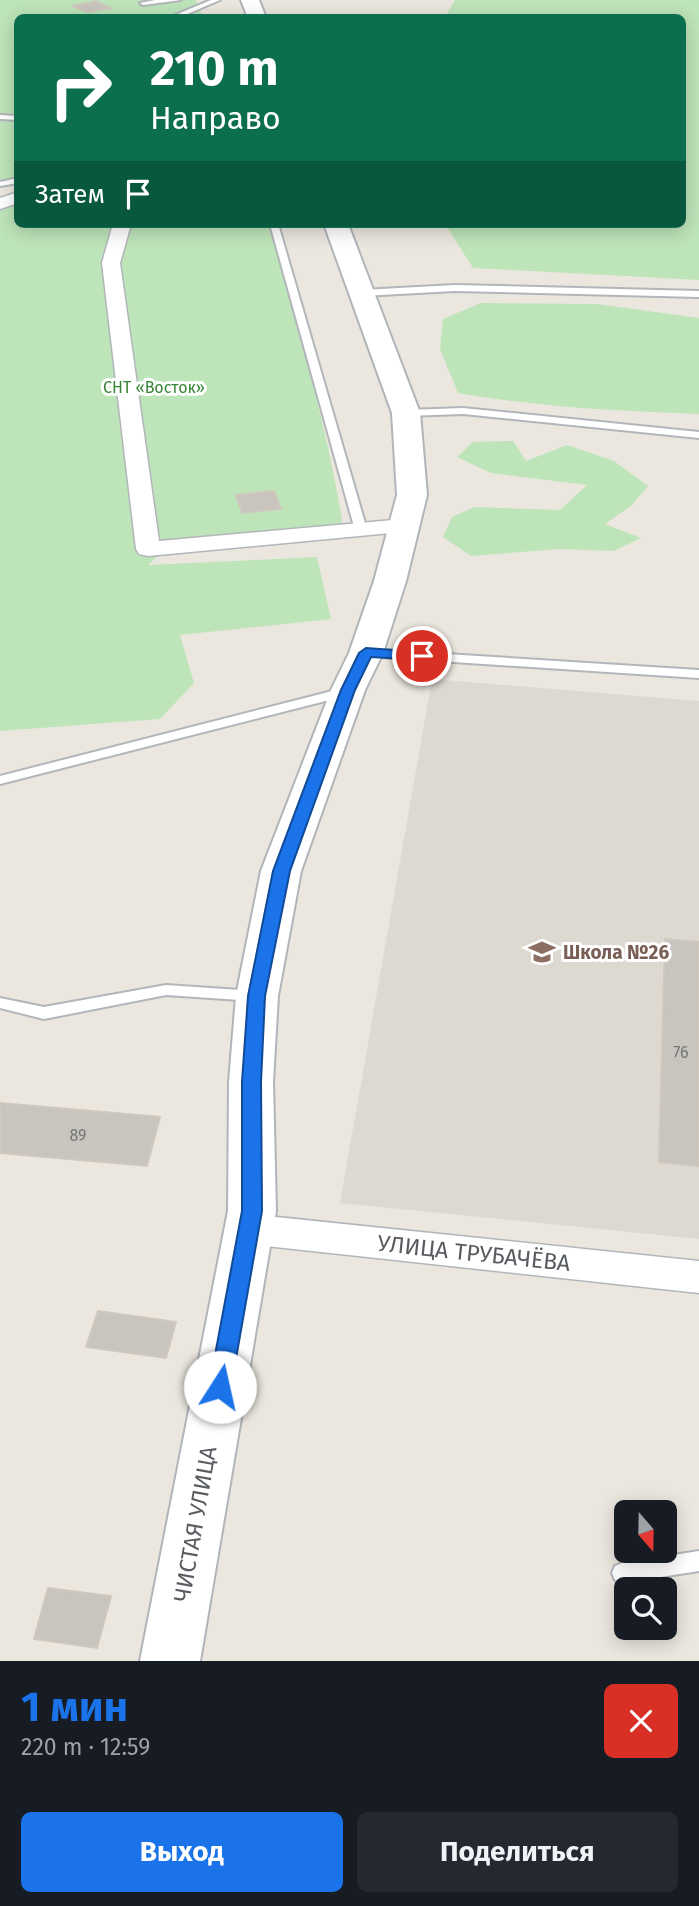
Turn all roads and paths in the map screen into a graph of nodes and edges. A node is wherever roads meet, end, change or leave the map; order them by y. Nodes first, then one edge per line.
1 (178, 0) edge
2 (188, 0) edge
3 (217, 0) edge
4 (211, 1) edge
5 (143, 3) dead end
6 (180, 14) edge
7 (121, 228) edge
8 (275, 228) edge
9 (338, 228) edge
10 (362, 293) junction
11 (699, 294) edge
12 (406, 413) junction
13 (699, 435) edge
14 (404, 526) junction
15 (361, 530) junction
16 (366, 653) junction
17 (699, 674) edge
18 (348, 690) junction
19 (0, 780) edge
20 (257, 996) junction
21 (0, 1003) edge
22 (248, 1229) junction
23 (699, 1277) edge
24 (699, 1561) edge
25 (622, 1573) dead end
26 (170, 1661) edge

1 - 5 lane
2 - 4 lane
3 - 4 lane
4 - 6 lane
7 - 15 street
8 - 15 lane
9 - 10 main road, ЧИСТАЯ УЛИЦА
10 - 11 lane
10 - 12 main road, ЧИСТАЯ УЛИЦА
12 - 13 lane
12 - 14 main road, ЧИСТАЯ УЛИЦА
14 - 15 street
14 - 16 main road, ЧИСТАЯ УЛИЦА
16 - 17 lane
16 - 18 main road, ЧИСТАЯ УЛИЦА
18 - 19 lane
18 - 20 main road, ЧИСТАЯ УЛИЦА
20 - 21 lane
20 - 22 main road, ЧИСТАЯ УЛИЦА
22 - 23 street, УЛИЦА ТРУБАЧЁВА
22 - 26 main road, ЧИСТАЯ УЛИЦА
24 - 25 lane

